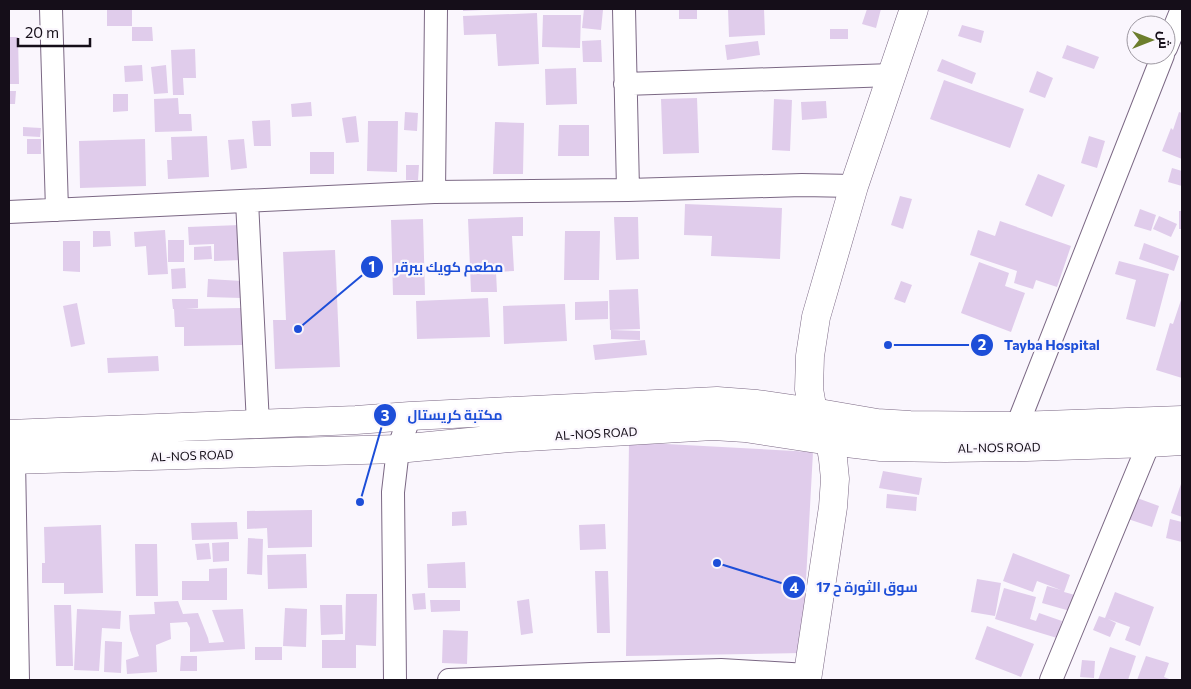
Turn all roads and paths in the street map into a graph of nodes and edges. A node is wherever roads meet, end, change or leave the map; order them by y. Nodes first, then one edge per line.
1 (51, 9) edge
2 (436, 9) edge
3 (624, 9) edge
4 (914, 9) edge
5 (1182, 9) edge
6 (1176, 24) edge
7 (1159, 65) edge
8 (892, 75) junction
9 (625, 84) junction
10 (854, 186) junction
11 (628, 190) junction
12 (434, 192) junction
13 (247, 201) junction
14 (57, 210) junction
15 (9, 212) edge
16 (813, 412) junction
17 (410, 416) junction
18 (1182, 420) edge
19 (258, 424) junction
20 (1017, 426) junction
21 (9, 434) edge
22 (830, 441) junction
23 (1182, 441) edge
24 (1148, 444) junction
25 (398, 449) junction
26 (12, 460) edge
27 (591, 677) edge
28 (807, 678) edge
29 (18, 680) edge
30 (395, 680) edge
31 (450, 680) edge
32 (1051, 680) edge

1 - 14 street
2 - 12 street
3 - 9 street
4 - 8 main road
5 - 6 street
7 - 20 street
8 - 9 street
8 - 10 main road
9 - 11 street
10 - 11 street
10 - 16 main road
11 - 12 street
12 - 13 street
13 - 14 street
13 - 19 street
14 - 15 street
16 - 17 main road, AL-NOS ROAD
16 - 20 main road, AL-NOS ROAD
16 - 22 main road
17 - 19 main road, AL-NOS ROAD
17 - 25 street
18 - 20 main road, AL-NOS ROAD
19 - 21 main road, AL-NOS ROAD
22 - 24 main road, AL-NOS ROAD
22 - 25 main road, AL-NOS ROAD
22 - 28 main road
23 - 24 main road, AL-NOS ROAD
24 - 32 street
25 - 26 main road, AL-NOS ROAD
25 - 30 street
26 - 29 street
27 - 28 street
27 - 31 street

